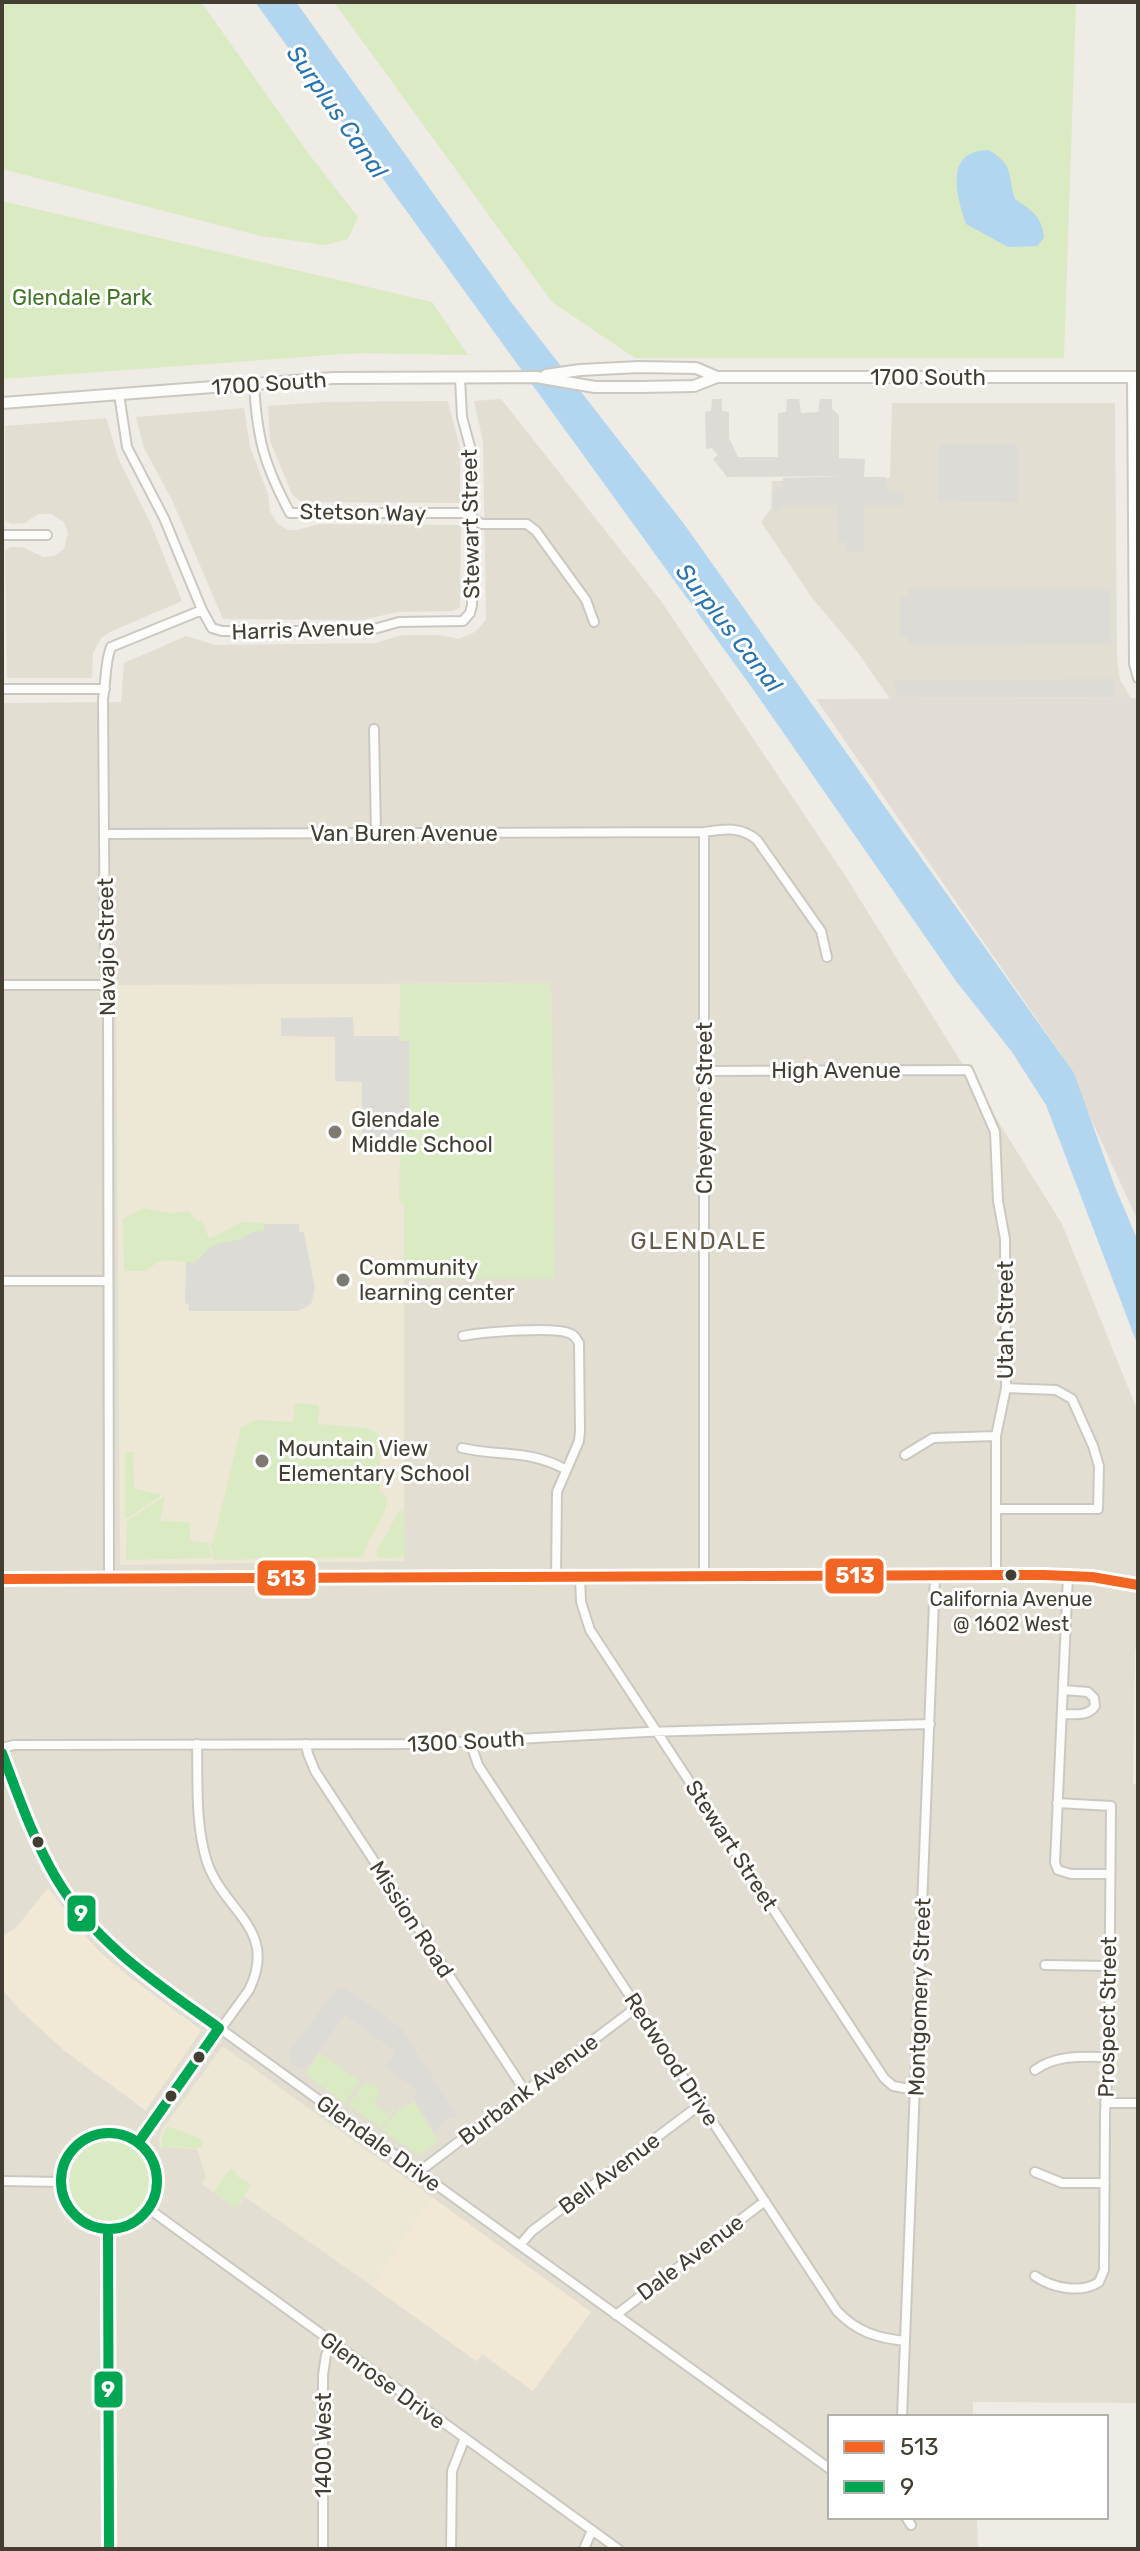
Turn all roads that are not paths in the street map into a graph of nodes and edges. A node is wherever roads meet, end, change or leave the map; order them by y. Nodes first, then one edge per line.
1 (536, 377) junction
2 (717, 377) junction
3 (1135, 377) edge
4 (460, 378) junction
5 (254, 384) junction
6 (119, 394) junction
7 (2, 403) edge
8 (472, 518) junction
9 (2, 535) edge
10 (47, 535) dead end
11 (202, 610) junction
12 (463, 621) joint
13 (594, 622) dead end
14 (1138, 678) edge
15 (2, 689) edge
16 (105, 689) junction
17 (374, 729) dead end
18 (704, 832) junction
19 (376, 833) junction
20 (104, 834) junction
21 (827, 957) dead end
22 (2, 985) edge
23 (106, 985) junction
24 (968, 1070) joint
25 (704, 1071) junction
26 (2, 1281) edge
27 (108, 1281) junction
28 (463, 1336) dead end
29 (1006, 1388) junction
30 (996, 1436) junction
31 (462, 1448) dead end
32 (905, 1455) dead end
33 (565, 1469) junction
34 (997, 1509) junction
35 (935, 1576) junction
36 (996, 1576) junction
37 (1068, 1576) junction
38 (556, 1577) junction
39 (580, 1577) junction
40 (704, 1577) junction
41 (109, 1578) junction
42 (2, 1579) edge
43 (1138, 1585) edge
44 (1064, 1690) junction
45 (1062, 1714) junction
46 (930, 1724) junction
47 (658, 1732) junction
48 (470, 1741) junction
49 (197, 1744) junction
50 (306, 1744) junction
51 (2, 1750) edge
52 (1057, 1803) junction
53 (1110, 1874) junction
54 (1045, 1965) dead end
55 (1109, 1966) junction
56 (637, 2007) junction
57 (219, 2028) junction
58 (1109, 2057) junction
59 (1035, 2070) dead end
60 (915, 2090) junction
61 (525, 2091) junction
62 (1105, 2103) junction
63 (1138, 2103) edge
64 (701, 2104) junction
65 (138, 2143) junction
66 (420, 2171) junction
67 (1035, 2172) dead end
68 (2, 2181) edge
69 (61, 2182) junction
70 (1105, 2183) junction
71 (765, 2201) junction
72 (149, 2209) junction
73 (108, 2230) junction
74 (520, 2245) junction
75 (1035, 2276) dead end
76 (616, 2315) junction
77 (905, 2341) junction
78 (333, 2343) junction
79 (902, 2415) edge
80 (464, 2440) junction
81 (828, 2468) edge
82 (592, 2530) junction
83 (109, 2549) edge
84 (323, 2549) edge
85 (451, 2549) edge
86 (584, 2549) edge
87 (618, 2549) edge

1 - 2 street, 1700 South
1 - 2 street, 1700 South
1 - 4 street, 1700 South
2 - 3 street, 1700 South
3 - 14 street
4 - 5 street, 1700 South
4 - 8 street, Stewart Street
5 - 6 street, 1700 South
5 - 8 street, Stetson Way
6 - 7 street, 1700 South
6 - 11 street
8 - 12 street, Stewart Street
8 - 13 street
9 - 10 street
11 - 12 street, Harris Avenue
11 - 16 street, Navajo Street
15 - 16 street
16 - 20 street, Navajo Street
17 - 19 street
18 - 19 street, Van Buren Avenue
18 - 21 street, Van Buren Avenue
18 - 25 street, Cheyenne Street
19 - 20 street, Van Buren Avenue
20 - 23 street, Navajo Street
22 - 23 street
23 - 27 street, Navajo Street
24 - 25 street, High Avenue
24 - 29 street, Utah Street
25 - 40 street, Cheyenne Street
26 - 27 street
27 - 41 street, Navajo Street
28 - 33 street
29 - 30 street, Utah Street
29 - 34 street
30 - 32 street
30 - 34 street, Utah Street
31 - 33 street
33 - 38 street
34 - 36 street, Utah Street
35 - 36 main road
35 - 40 main road
35 - 46 street, Montgomery Street
36 - 37 main road
37 - 43 main road
37 - 44 street
38 - 39 main road
38 - 41 main road
39 - 40 main road
39 - 47 street, Stewart Street
41 - 42 main road
44 - 45 street
44 - 45 street
45 - 52 street
46 - 47 street, 1300 South
46 - 60 street, Montgomery Street
47 - 48 street, 1300 South
47 - 60 street, Stewart Street
48 - 50 street, 1300 South
48 - 56 street, Redwood Drive
49 - 50 street, 1300 South
49 - 51 street, 1300 South
49 - 57 street
50 - 61 street, Mission Road
51 - 57 street, Glendale Drive
52 - 53 street
52 - 53 street, Prospect Street
53 - 55 street, Prospect Street
54 - 55 street
55 - 58 street, Prospect Street
56 - 61 street, Burbank Avenue
56 - 64 street, Redwood Drive
57 - 65 street
57 - 66 street, Glendale Drive
58 - 59 street
58 - 62 street, Prospect Street
60 - 77 street, Montgomery Street
61 - 66 street, Burbank Avenue
62 - 63 street
62 - 70 street, Prospect Street
64 - 71 street, Redwood Drive
64 - 74 street, Bell Avenue
65 - 69 street
65 - 72 street
66 - 74 street, Glendale Drive
67 - 70 street
68 - 69 street
69 - 73 street
70 - 75 street, Prospect Street
71 - 76 street, Dale Avenue
71 - 77 street, Redwood Drive
72 - 73 street
72 - 78 street, Glenrose Drive
73 - 83 street
74 - 76 street, Glendale Drive
76 - 81 street, Glendale Drive
77 - 79 street, Montgomery Street
78 - 80 street, Glenrose Drive
78 - 84 street, 1400 West
80 - 82 street, Glenrose Drive
80 - 85 street
82 - 86 street
82 - 87 street, Glenrose Drive

